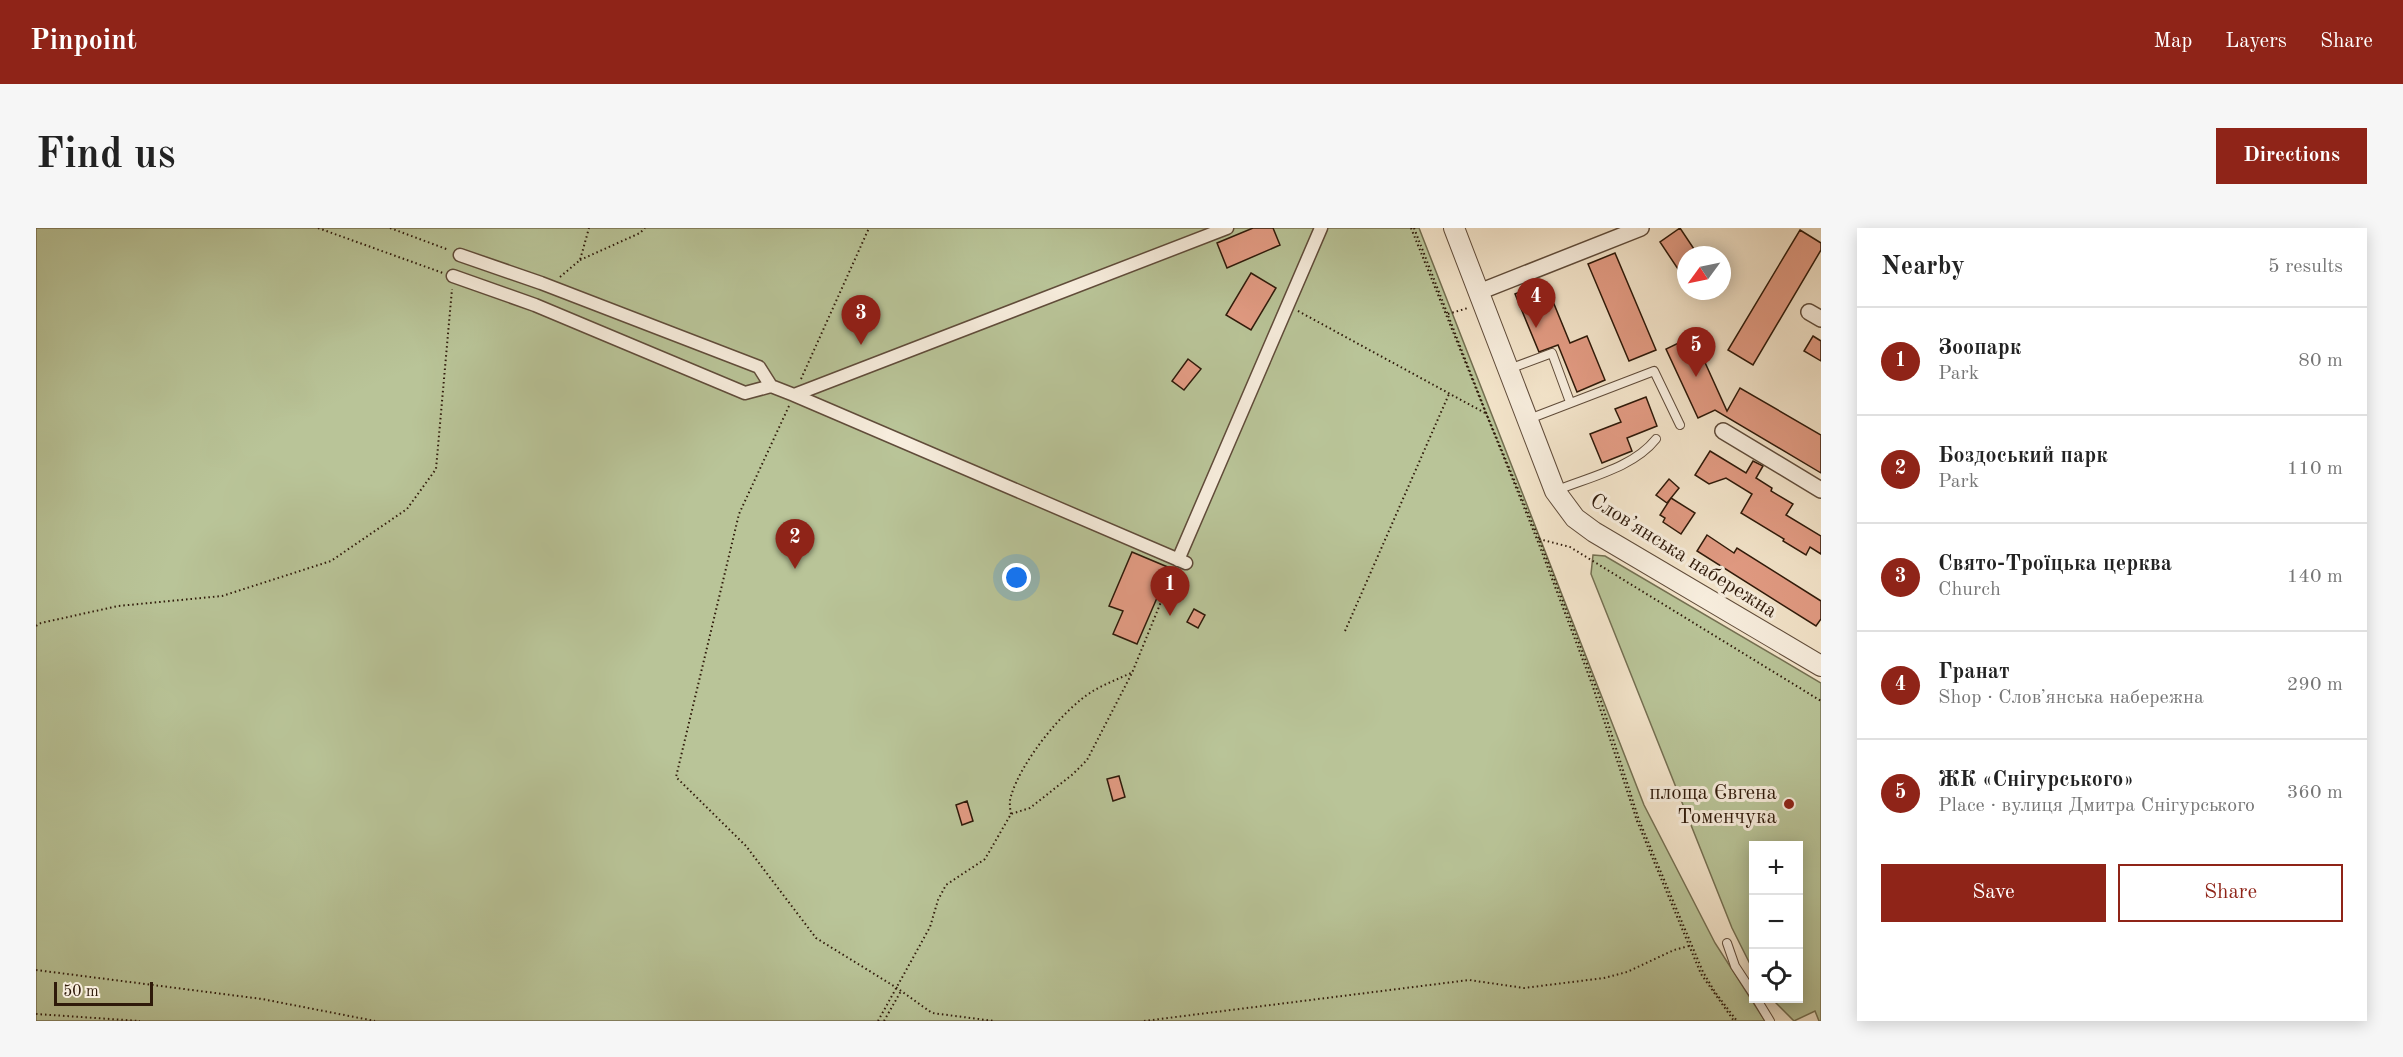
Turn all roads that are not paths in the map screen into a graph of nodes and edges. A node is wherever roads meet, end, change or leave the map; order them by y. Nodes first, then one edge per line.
1 (1227, 228) edge
2 (1320, 228) edge
3 (1454, 228) edge
4 (1641, 228) edge
5 (460, 255) road end
6 (453, 276) road end
7 (1474, 300) junction
8 (1508, 370) junction
9 (771, 386) junction
10 (794, 395) junction
11 (1570, 402) junction
12 (1528, 419) junction
13 (1680, 425) dead end
14 (1723, 431) dead end
15 (1656, 439) dead end
16 (1821, 490) edge
17 (1555, 491) junction
18 (1821, 666) edge
19 (1727, 943) dead end
20 (1749, 987) edge
21 (1759, 1003) edge
22 (1770, 1021) edge

1 - 10 street
2 - 10 street
3 - 7 street, Словʼянська набережна
4 - 7 street
5 - 9 street
6 - 9 street
7 - 8 street, Словʼянська набережна
8 - 11 lane
8 - 12 street, Словʼянська набережна
9 - 10 street
11 - 12 lane
11 - 13 lane
12 - 17 street, Словʼянська набережна
14 - 16 street
15 - 17 lane
17 - 18 street, Словʼянська набережна
19 - 20 lane
21 - 22 lane

